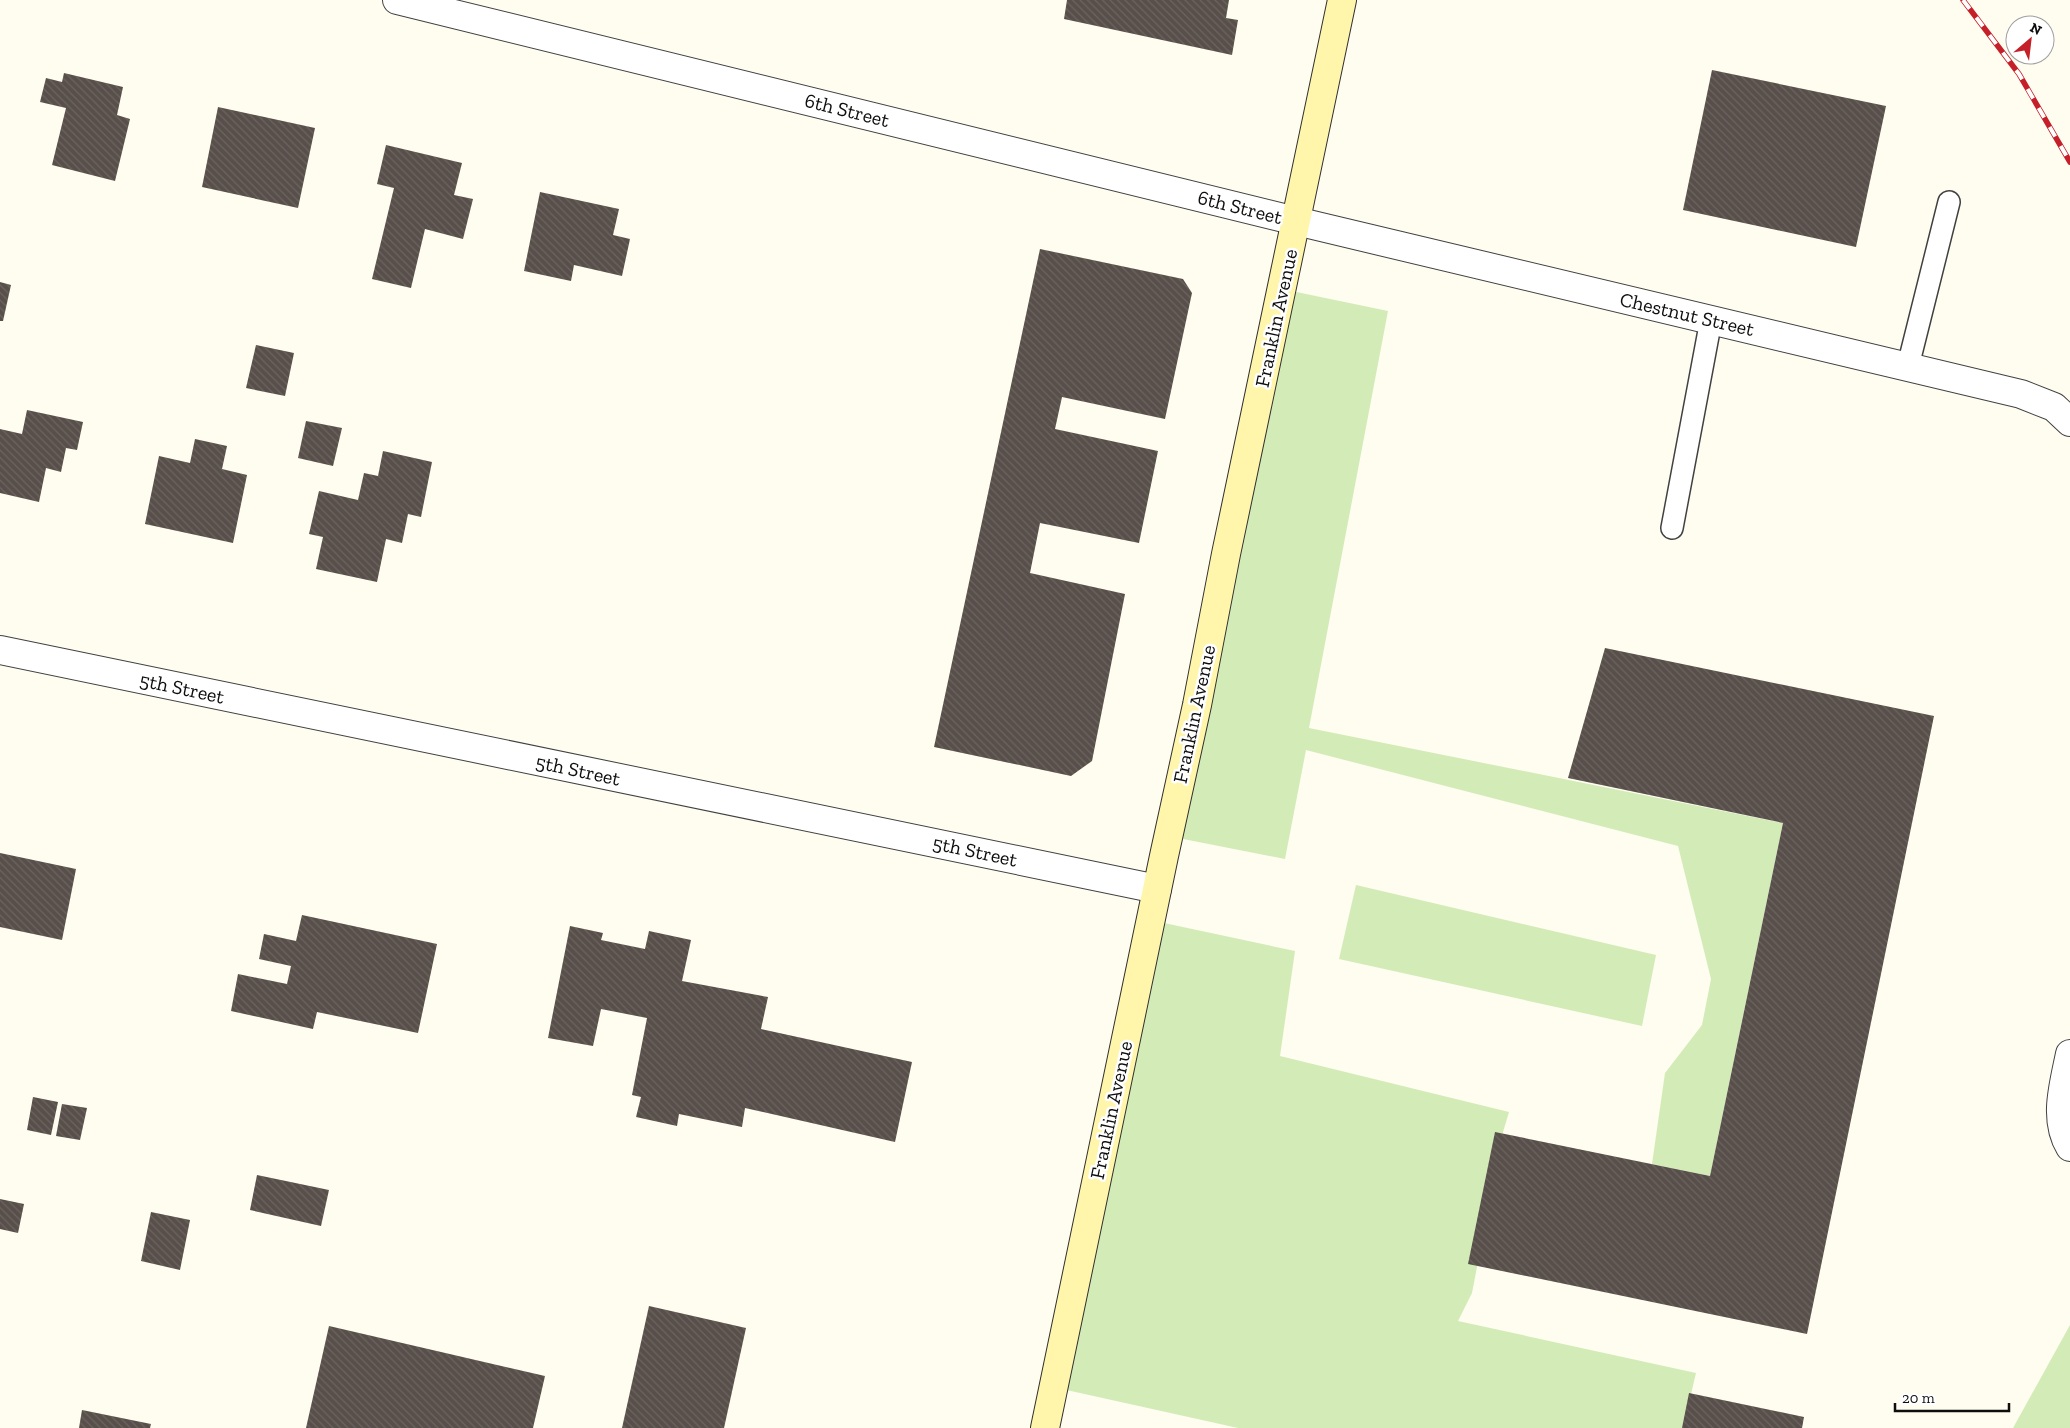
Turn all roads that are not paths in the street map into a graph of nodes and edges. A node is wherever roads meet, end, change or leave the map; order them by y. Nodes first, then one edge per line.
1 (397, 0) edge
2 (1342, 0) edge
3 (1949, 202) dead end
4 (1296, 221) junction
5 (1711, 320) junction
6 (1908, 366) junction
7 (2070, 422) edge
8 (1672, 528) dead end
9 (0, 650) edge
10 (1157, 889) junction
11 (2070, 1054) edge
12 (2070, 1147) edge
13 (1044, 1428) edge

1 - 4 street, 6th Street
2 - 4 main road, Franklin Avenue
3 - 6 lane
4 - 5 street, Chestnut Street
4 - 10 main road, Franklin Avenue
5 - 6 street, Chestnut Street
5 - 8 lane
6 - 7 street, Chestnut Street
9 - 10 street, 5th Street
10 - 13 main road, Franklin Avenue
11 - 12 street

